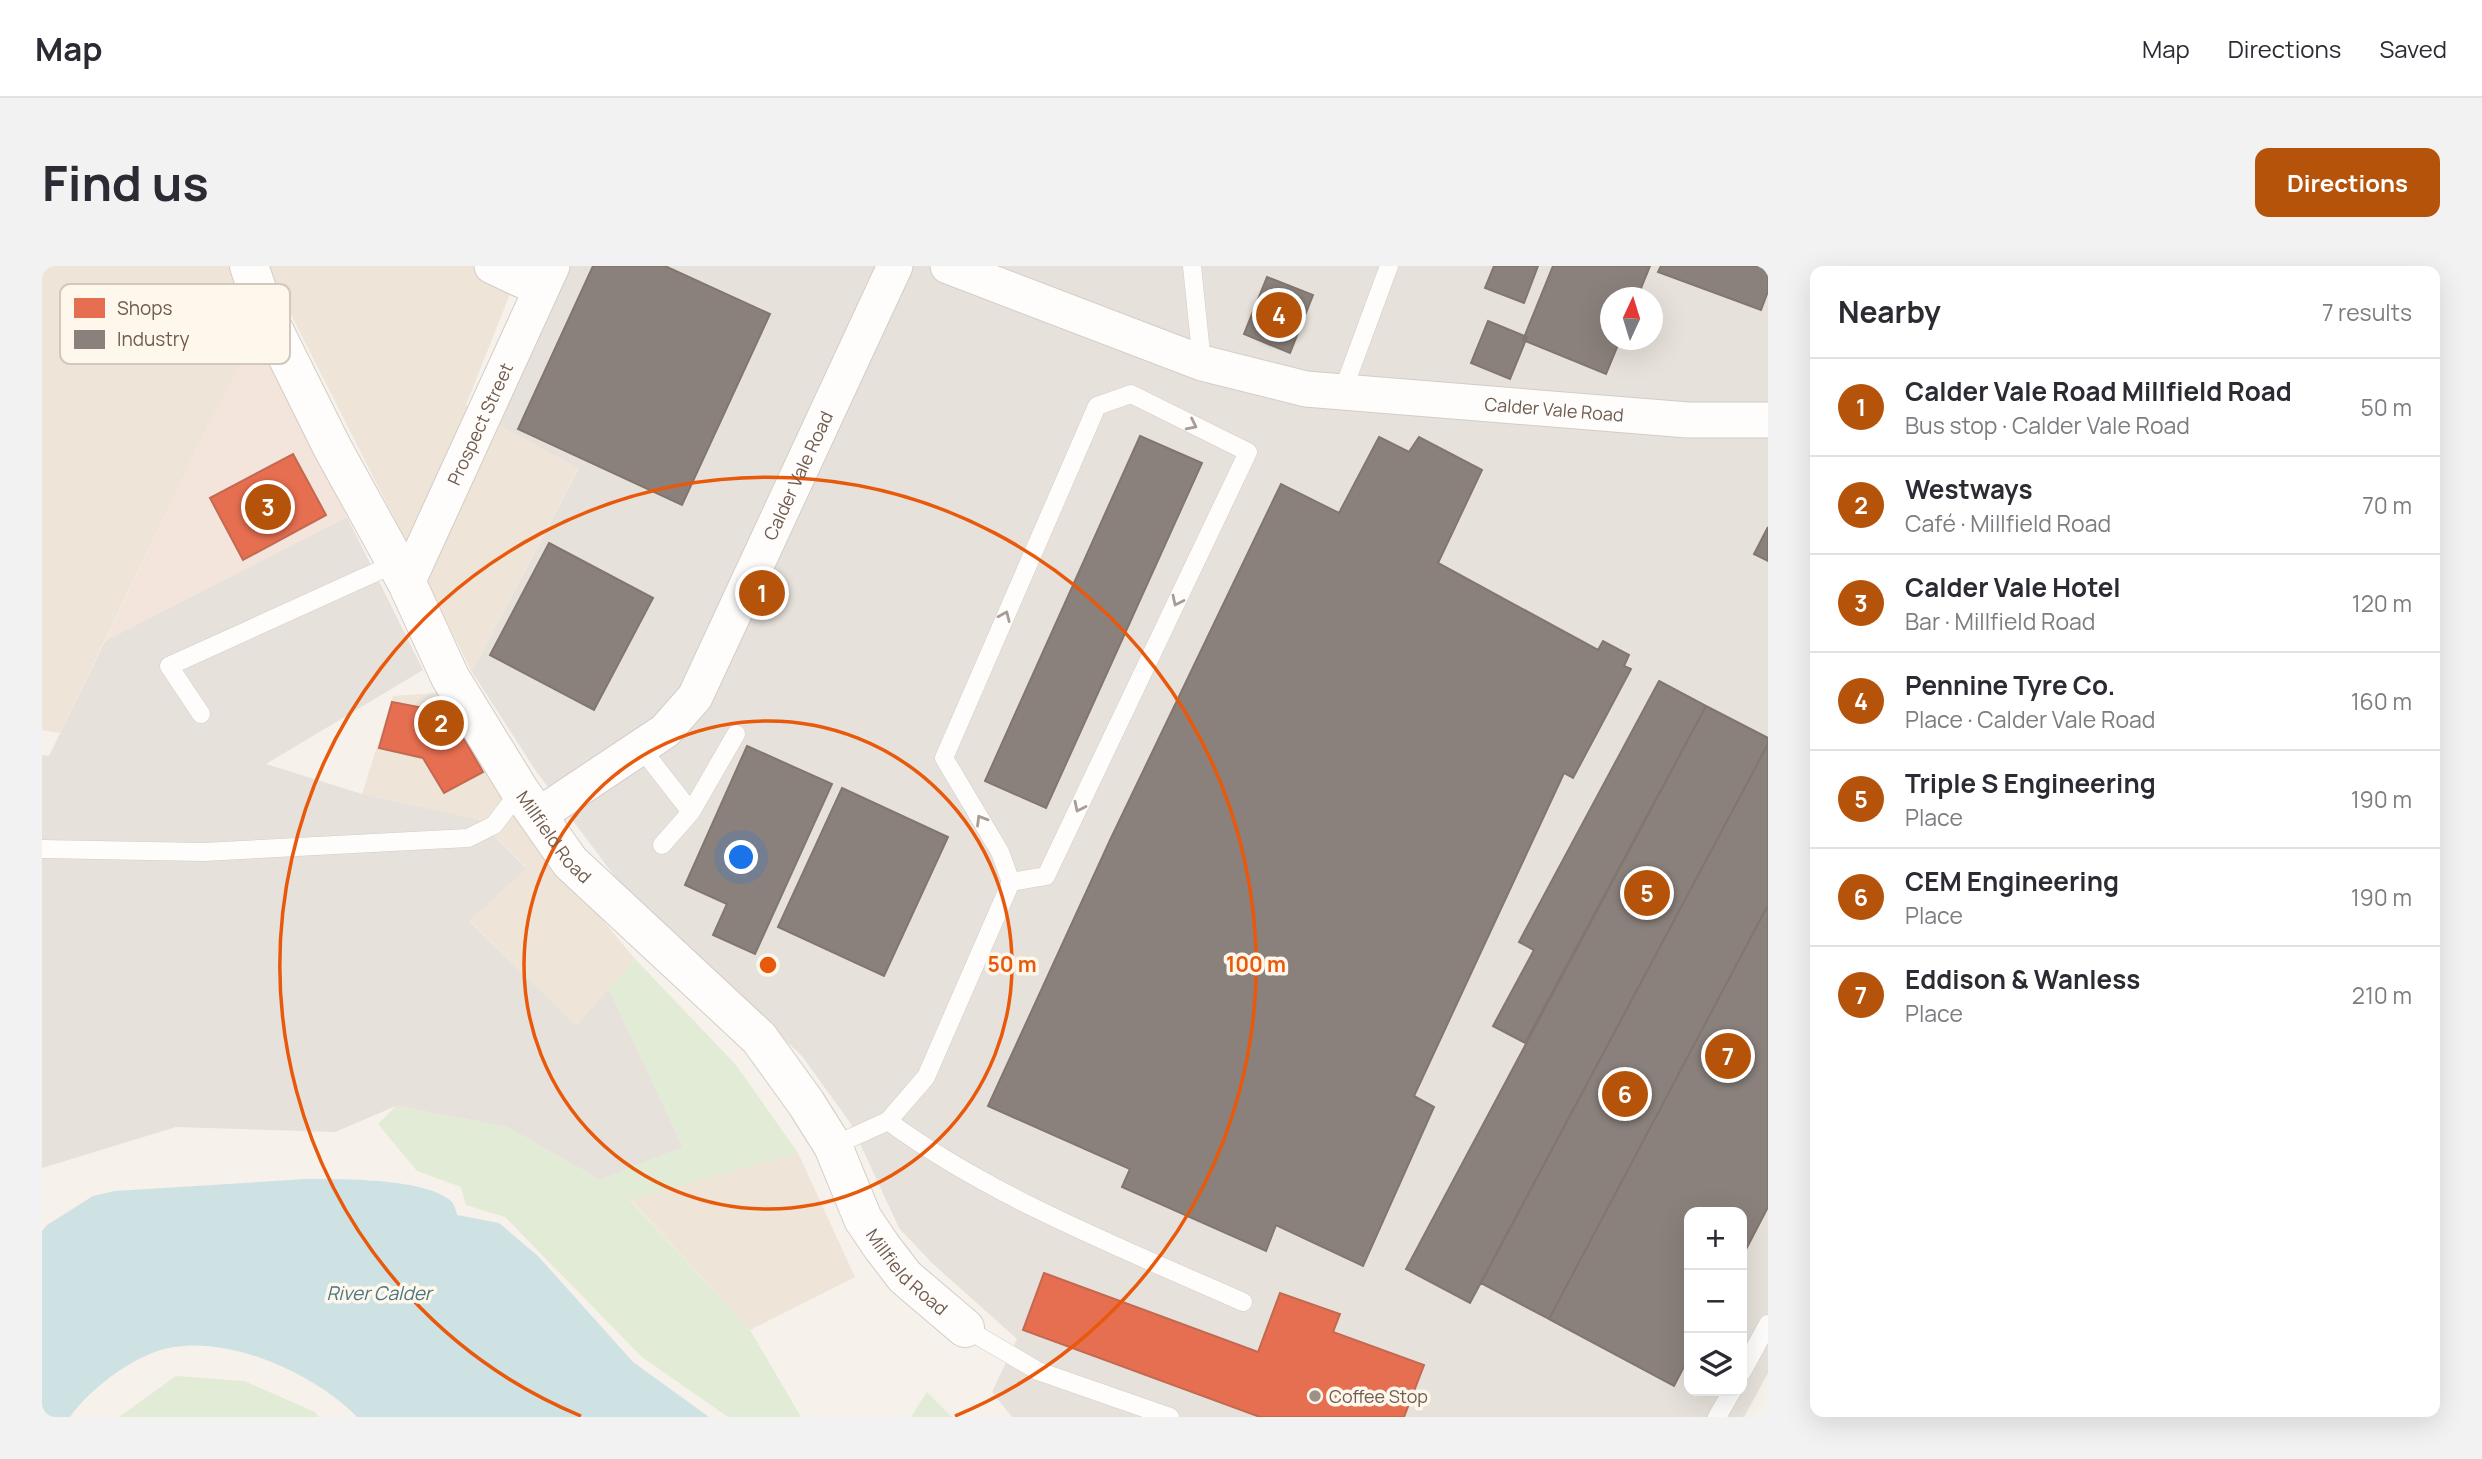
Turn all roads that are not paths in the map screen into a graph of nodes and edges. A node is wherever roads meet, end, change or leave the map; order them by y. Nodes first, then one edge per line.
1 (248, 266) edge
2 (492, 266) edge
3 (895, 266) edge
4 (948, 266) edge
5 (1192, 266) edge
6 (1390, 266) edge
7 (546, 277) edge
8 (255, 284) edge
9 (290, 362) edge
10 (1202, 363) junction
11 (1342, 393) junction
12 (1768, 421) edge
13 (402, 573) junction
14 (201, 714) dead end
15 (736, 734) dead end
16 (641, 748) junction
17 (529, 803) junction
18 (691, 812) junction
19 (662, 845) dead end
20 (42, 849) edge
21 (1011, 881) junction
22 (888, 1121) junction
23 (833, 1146) junction
24 (1243, 1302) dead end
25 (1768, 1324) edge
26 (965, 1328) joint
27 (1747, 1363) edge
28 (1729, 1396) edge
29 (1170, 1417) edge
30 (1717, 1417) edge

1 - 8 street, Millfield Road
2 - 7 street
3 - 16 street, Calder Vale Road
4 - 10 street, Calder Vale Road
5 - 10 lane
6 - 11 lane
7 - 13 street, Prospect Street
9 - 13 street, Millfield Road
10 - 11 street, Calder Vale Road
11 - 12 street, Calder Vale Road
13 - 14 lane
13 - 17 street, Millfield Road
15 - 18 lane
16 - 17 street, Calder Vale Road
16 - 18 lane
17 - 20 lane
17 - 23 street, Millfield Road
18 - 19 lane
21 -> 21 lane
21 - 22 lane
22 - 23 lane
22 - 24 lane
23 - 26 street, Millfield Road
25 - 27 lane
26 - 29 lane
28 - 30 lane

